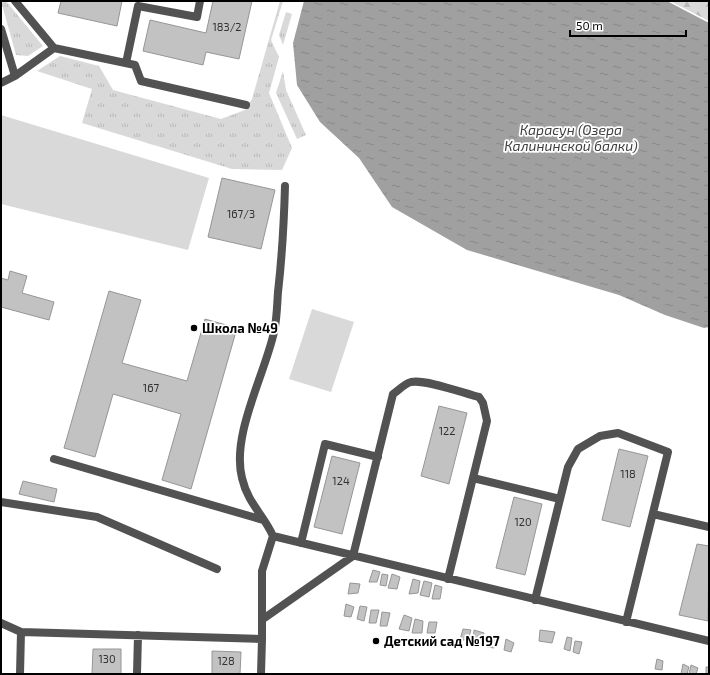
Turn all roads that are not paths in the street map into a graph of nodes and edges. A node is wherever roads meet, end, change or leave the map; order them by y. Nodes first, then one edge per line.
1 (15, 1) edge
2 (200, 1) edge
3 (139, 4) edge
4 (1, 29) edge
5 (54, 48) junction
6 (126, 63) junction
7 (15, 76) junction
8 (1, 83) edge
9 (246, 105) dead end
10 (285, 186) dead end
11 (378, 457) junction
12 (54, 459) dead end
13 (473, 478) junction
14 (560, 499) junction
15 (1, 502) edge
16 (653, 514) junction
17 (263, 520) junction
18 (709, 527) edge
19 (273, 536) junction
20 (301, 543) junction
21 (353, 556) junction
22 (217, 569) dead end
23 (448, 579) junction
24 (535, 600) junction
25 (263, 619) junction
26 (626, 622) junction
27 (1, 623) edge
28 (21, 632) junction
29 (138, 635) junction
30 (262, 639) junction
31 (709, 642) edge
32 (20, 674) edge
33 (137, 674) edge
34 (261, 674) edge

1 - 5 lane
2 - 3 lane
3 - 6 lane
4 - 7 lane
5 - 6 lane
5 - 7 lane
6 - 9 lane
7 - 8 lane
10 - 17 lane
11 - 13 lane
11 - 20 lane
11 - 21 lane
12 - 17 lane
13 - 14 lane
13 - 23 lane
14 - 16 lane
14 - 24 lane
15 - 22 lane
16 - 18 lane
16 - 26 lane
17 - 19 lane
19 - 20 lane
19 - 25 lane
20 - 21 lane
21 - 23 lane
21 - 25 lane
23 - 24 lane
24 - 26 lane
25 - 30 lane
26 - 31 lane
27 - 28 lane
28 - 29 lane
28 - 32 lane
29 - 30 lane
29 - 33 lane
30 - 34 lane

